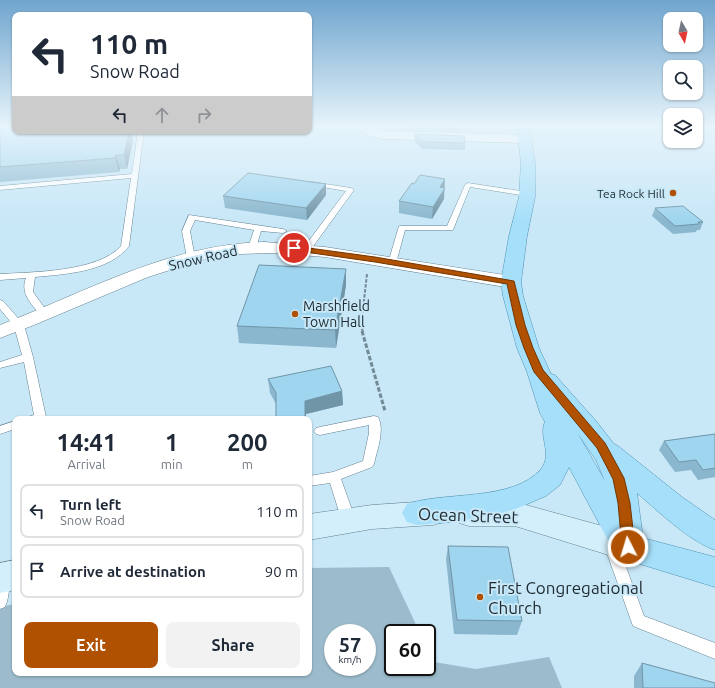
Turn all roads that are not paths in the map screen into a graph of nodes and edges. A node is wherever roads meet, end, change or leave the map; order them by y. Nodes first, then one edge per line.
1 (138, 157) edge
2 (527, 157) edge
3 (135, 176) junction
4 (306, 183) edge
5 (0, 188) edge
6 (527, 194) junction
7 (258, 228) junction
8 (283, 231) dead end
9 (252, 248) junction
10 (306, 250) junction
11 (191, 258) junction
12 (392, 263) junction
13 (32, 274) junction
14 (0, 277) edge
15 (511, 282) junction
16 (0, 303) edge
17 (44, 314) junction
18 (18, 325) junction
19 (0, 332) edge
20 (28, 357) junction
21 (0, 365) edge
22 (539, 372) junction
23 (553, 413) junction
24 (40, 416) edge
25 (12, 426) edge
26 (0, 430) edge
27 (320, 431) dead end
28 (601, 446) junction
29 (334, 477) junction
30 (312, 481) edge
31 (417, 513) junction
32 (349, 521) junction
33 (312, 527) edge
34 (715, 537) edge
35 (619, 544) junction
36 (715, 572) edge
37 (715, 651) edge

1 - 3 lane
2 - 6 main road
3 - 5 lane
3 - 13 lane
4 - 10 lane
6 - 12 lane
6 - 15 main road
7 - 8 lane
7 - 9 lane
7 - 11 lane
9 - 10 street, Snow Road
9 - 11 street, Snow Road
10 - 12 street, Snow Road
11 - 17 street, Snow Road
12 - 15 street, Snow Road
13 - 14 lane
13 - 17 lane
15 - 22 main road
16 - 18 lane
17 - 18 street, Snow Road
18 - 19 street, Snow Road
18 - 20 lane
20 - 21 lane
20 - 24 lane
22 - 23 main road
22 - 28 main road
23 - 31 main road
23 - 35 main road
25 - 26 lane
27 - 29 lane
28 - 34 main road
28 - 35 main road
29 - 30 lane
29 - 32 lane
31 - 32 main road, Ocean Street
31 - 35 main road, Ocean Street
32 - 33 main road, Ocean Street
35 - 36 main road, Ocean Street
35 - 37 lane

